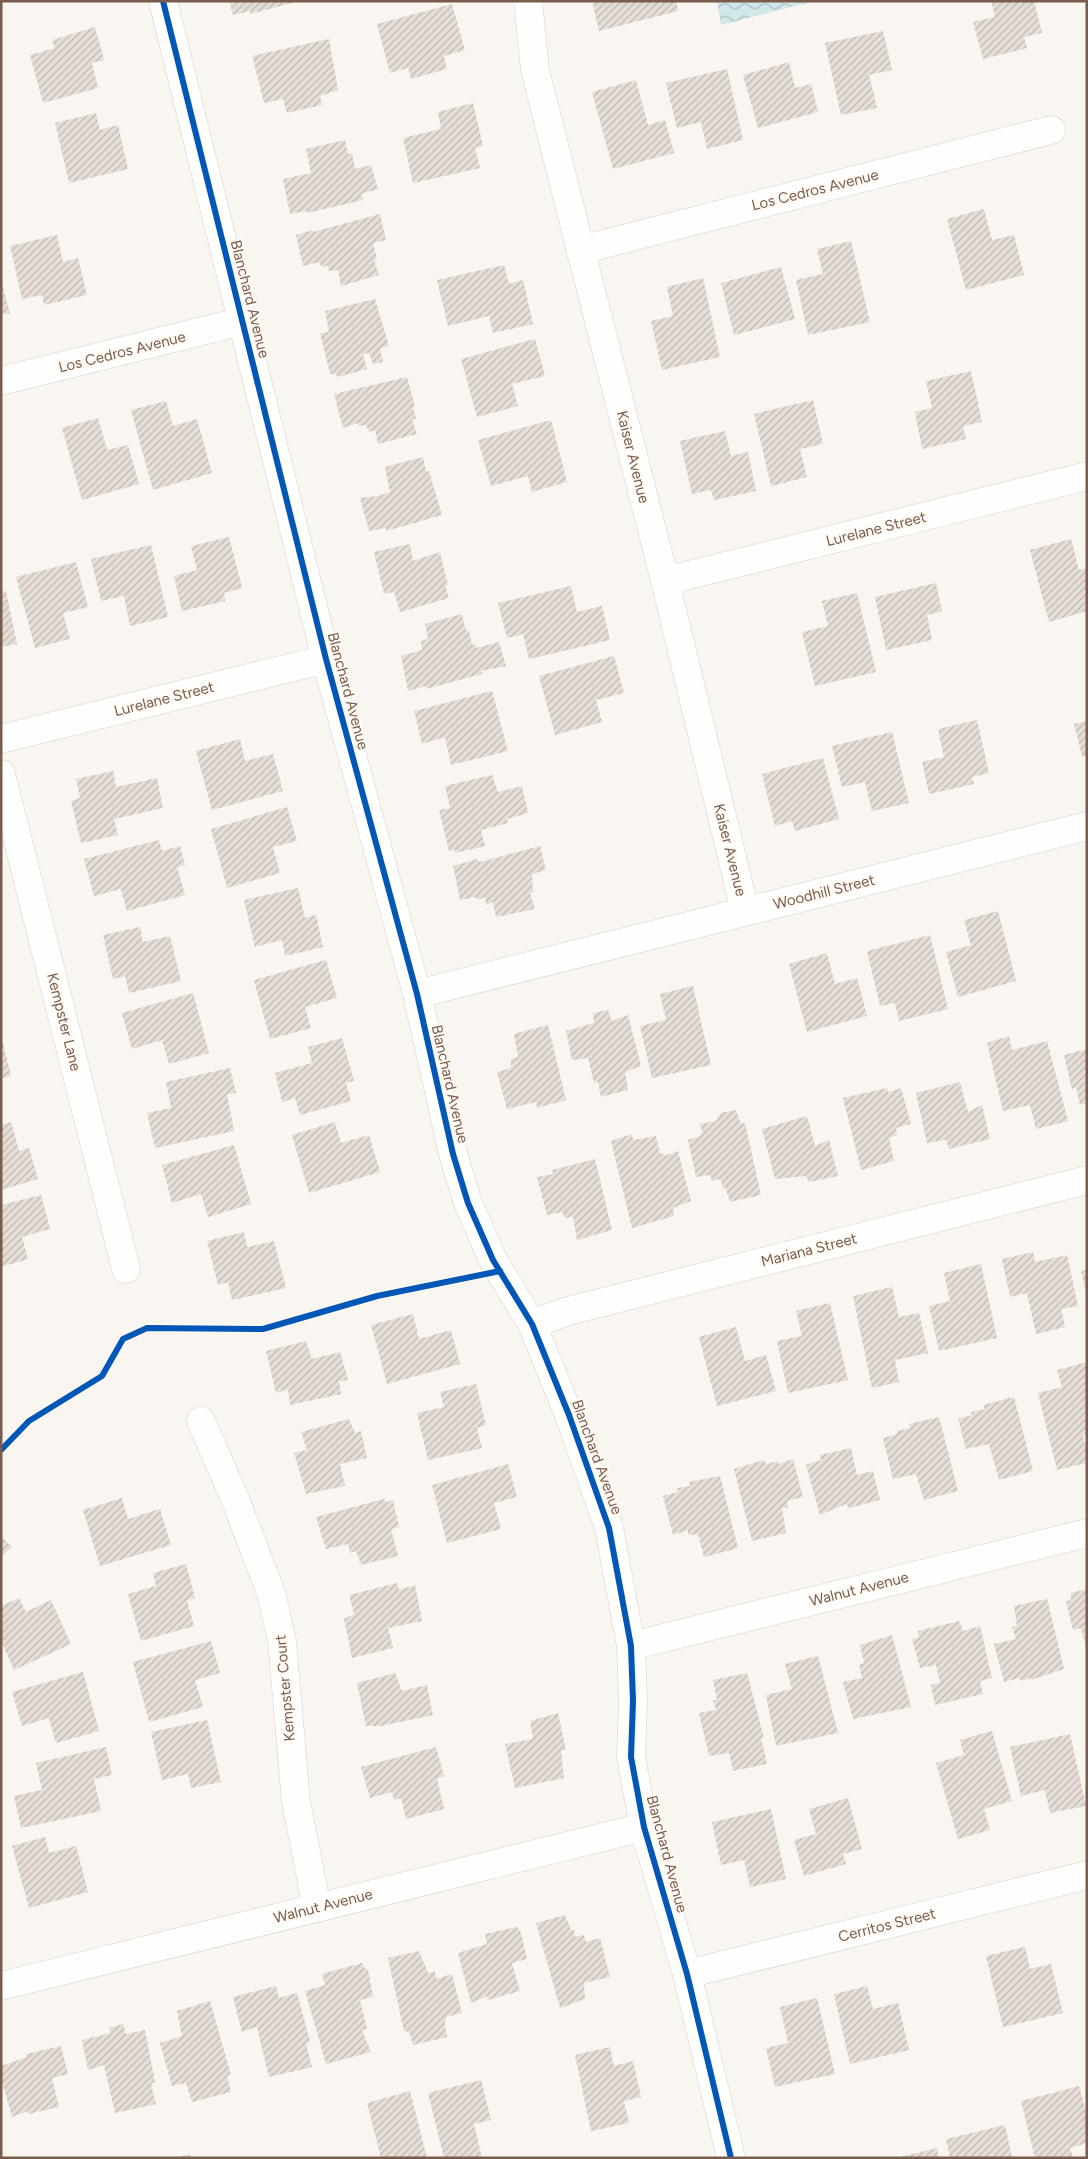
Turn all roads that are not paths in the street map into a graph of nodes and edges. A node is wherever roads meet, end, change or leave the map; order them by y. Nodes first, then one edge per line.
1 (163, 1) edge
2 (528, 1) edge
3 (1051, 130) dead end
4 (580, 250) junction
5 (243, 321) junction
6 (1, 381) edge
7 (1087, 476) edge
8 (664, 581) junction
9 (326, 659) junction
10 (1, 738) edge
11 (1, 774) edge
12 (1087, 826) edge
13 (745, 912) junction
14 (417, 994) junction
15 (1087, 1180) edge
16 (126, 1269) dead end
17 (532, 1324) junction
18 (200, 1421) dead end
19 (1087, 1533) edge
20 (631, 1646) junction
21 (644, 1826) junction
22 (1087, 1875) edge
23 (317, 1908) junction
24 (687, 1974) junction
25 (1, 1986) edge
26 (730, 2158) edge

1 - 5 street, Blanchard Avenue
2 - 4 street, Kaiser Avenue
3 - 4 street, Los Cedros Avenue
4 - 8 street, Kaiser Avenue
5 - 6 street, Los Cedros Avenue
5 - 9 street, Blanchard Avenue
7 - 8 street, Lurelane Street
8 - 13 street, Kaiser Avenue
9 - 10 street, Lurelane Street
9 - 14 street, Blanchard Avenue
11 - 16 street, Kempster Lane
12 - 13 street, Woodhill Street
13 - 14 street, Woodhill Street
14 - 17 street, Blanchard Avenue
15 - 17 street, Mariana Street
17 - 20 street, Blanchard Avenue
18 - 23 street, Kempster Court
19 - 20 street, Walnut Avenue
20 - 21 street, Blanchard Avenue
21 - 23 street, Walnut Avenue
21 - 24 street, Blanchard Avenue
22 - 24 street, Cerritos Street
23 - 25 street, Walnut Avenue
24 - 26 street, Blanchard Avenue

